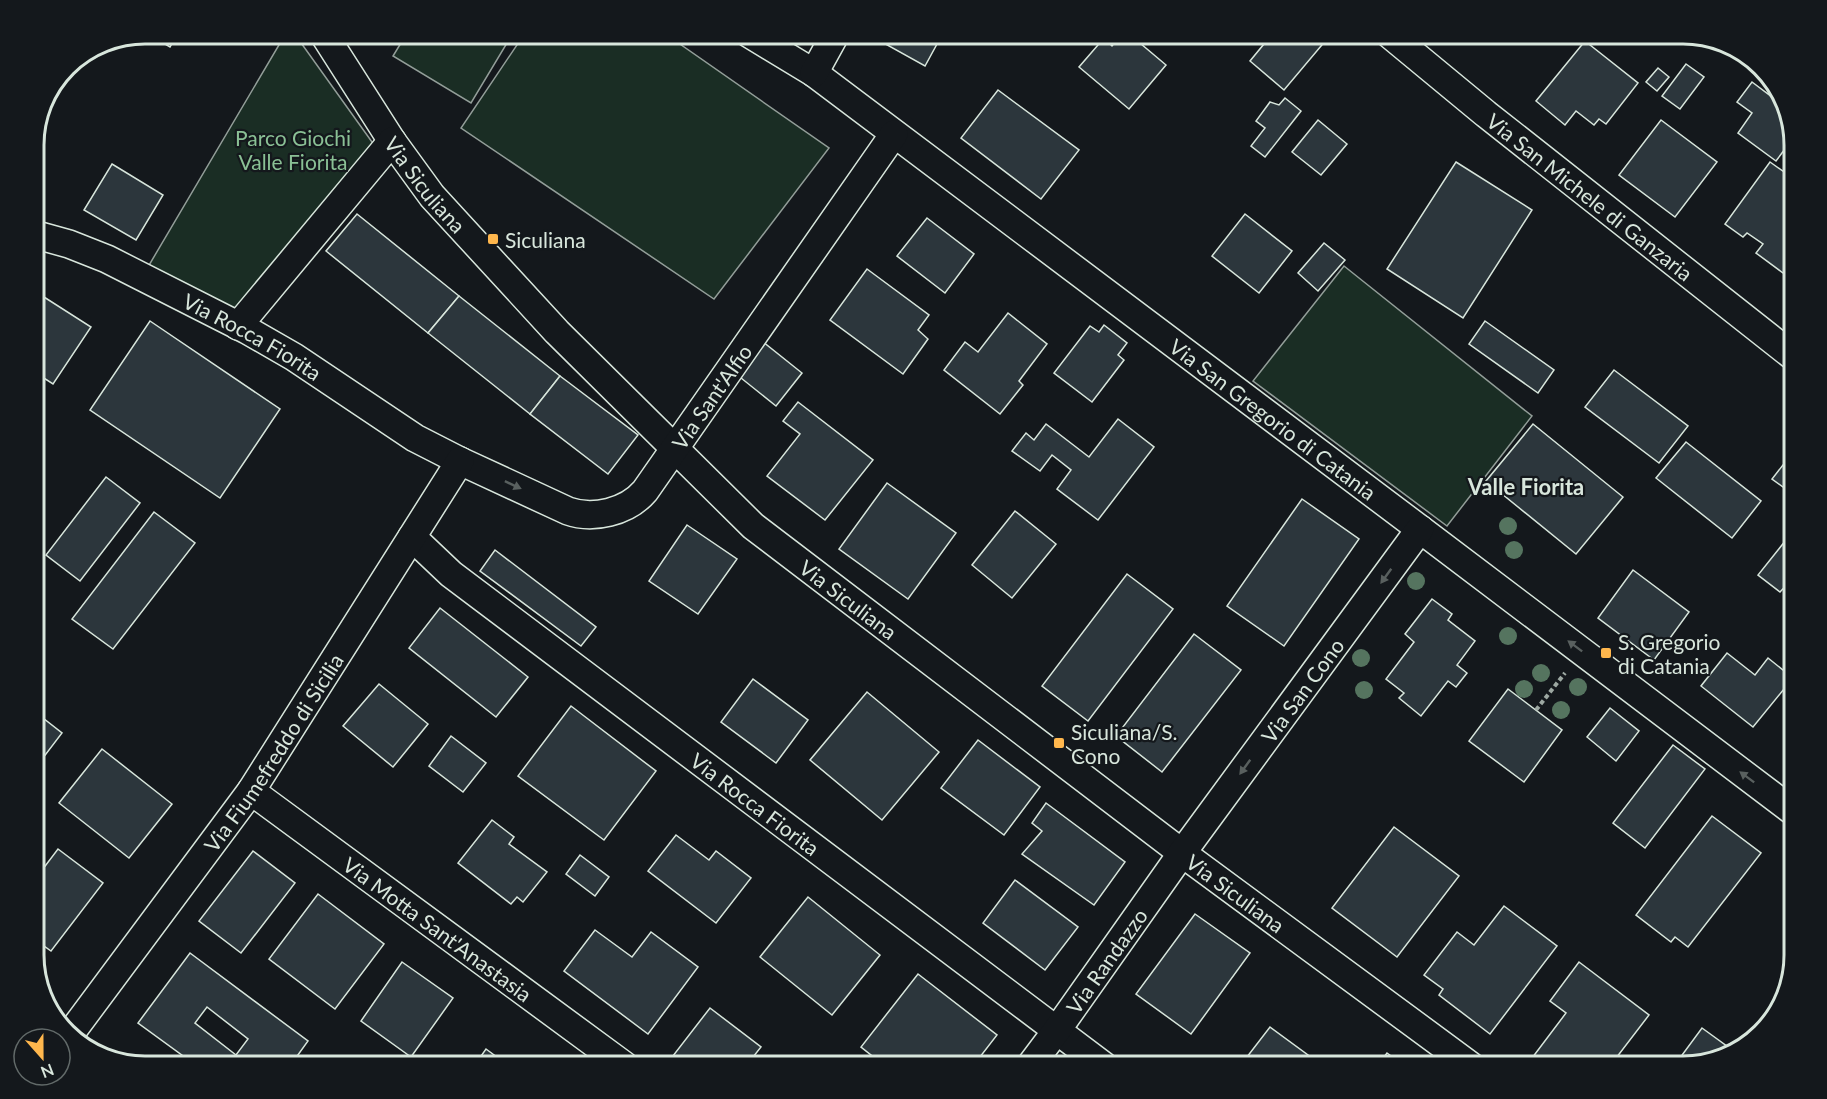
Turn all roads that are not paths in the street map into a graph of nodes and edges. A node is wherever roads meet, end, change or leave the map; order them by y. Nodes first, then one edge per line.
1 (330, 44) edge
2 (766, 44) edge
3 (830, 44) edge
4 (1401, 44) edge
5 (814, 74) junction
6 (894, 134) junction
7 (392, 141) junction
8 (44, 237) edge
9 (238, 326) junction
10 (1783, 349) edge
11 (675, 449) junction
12 (460, 461) junction
13 (1420, 529) junction
14 (412, 537) junction
15 (251, 791) junction
16 (1784, 804) edge
17 (1182, 852) junction
18 (75, 1028) edge
19 (1057, 1030) junction
20 (611, 1056) edge
21 (1038, 1056) edge
22 (1091, 1056) edge
23 (1457, 1056) edge

1 - 7 street, Via Siculiana
2 - 5 street, Via San Gregorio di Catania
3 - 5 street
4 - 10 street, Via San Michele di Ganzaria
5 - 6 street, Via San Gregorio di Catania
6 - 11 street, Via Sant'Alfio
6 - 13 street, Via San Gregorio di Catania
7 - 9 street
7 - 11 street, Via Siculiana
8 - 9 street, Via Rocca Fiorita
9 - 12 street, Via Rocca Fiorita
12 -> 11 street, Via Sant'Alfio
11 - 17 street, Via Siculiana
12 - 14 street, Via Fiumefreddo di Sicilia
16 -> 13 street, Via San Gregorio di Catania
13 -> 17 street, Via San Cono
14 - 15 street, Via Fiumefreddo di Sicilia
14 - 19 street, Via Rocca Fiorita
15 - 18 street, Via Fiumefreddo di Sicilia
15 - 20 street, Via Motta Sant'Anastasia
17 - 19 street, Via Randazzo
17 - 23 street, Via Siculiana
19 - 21 street, Via Randazzo
19 - 22 street, Via Rocca Fiorita

